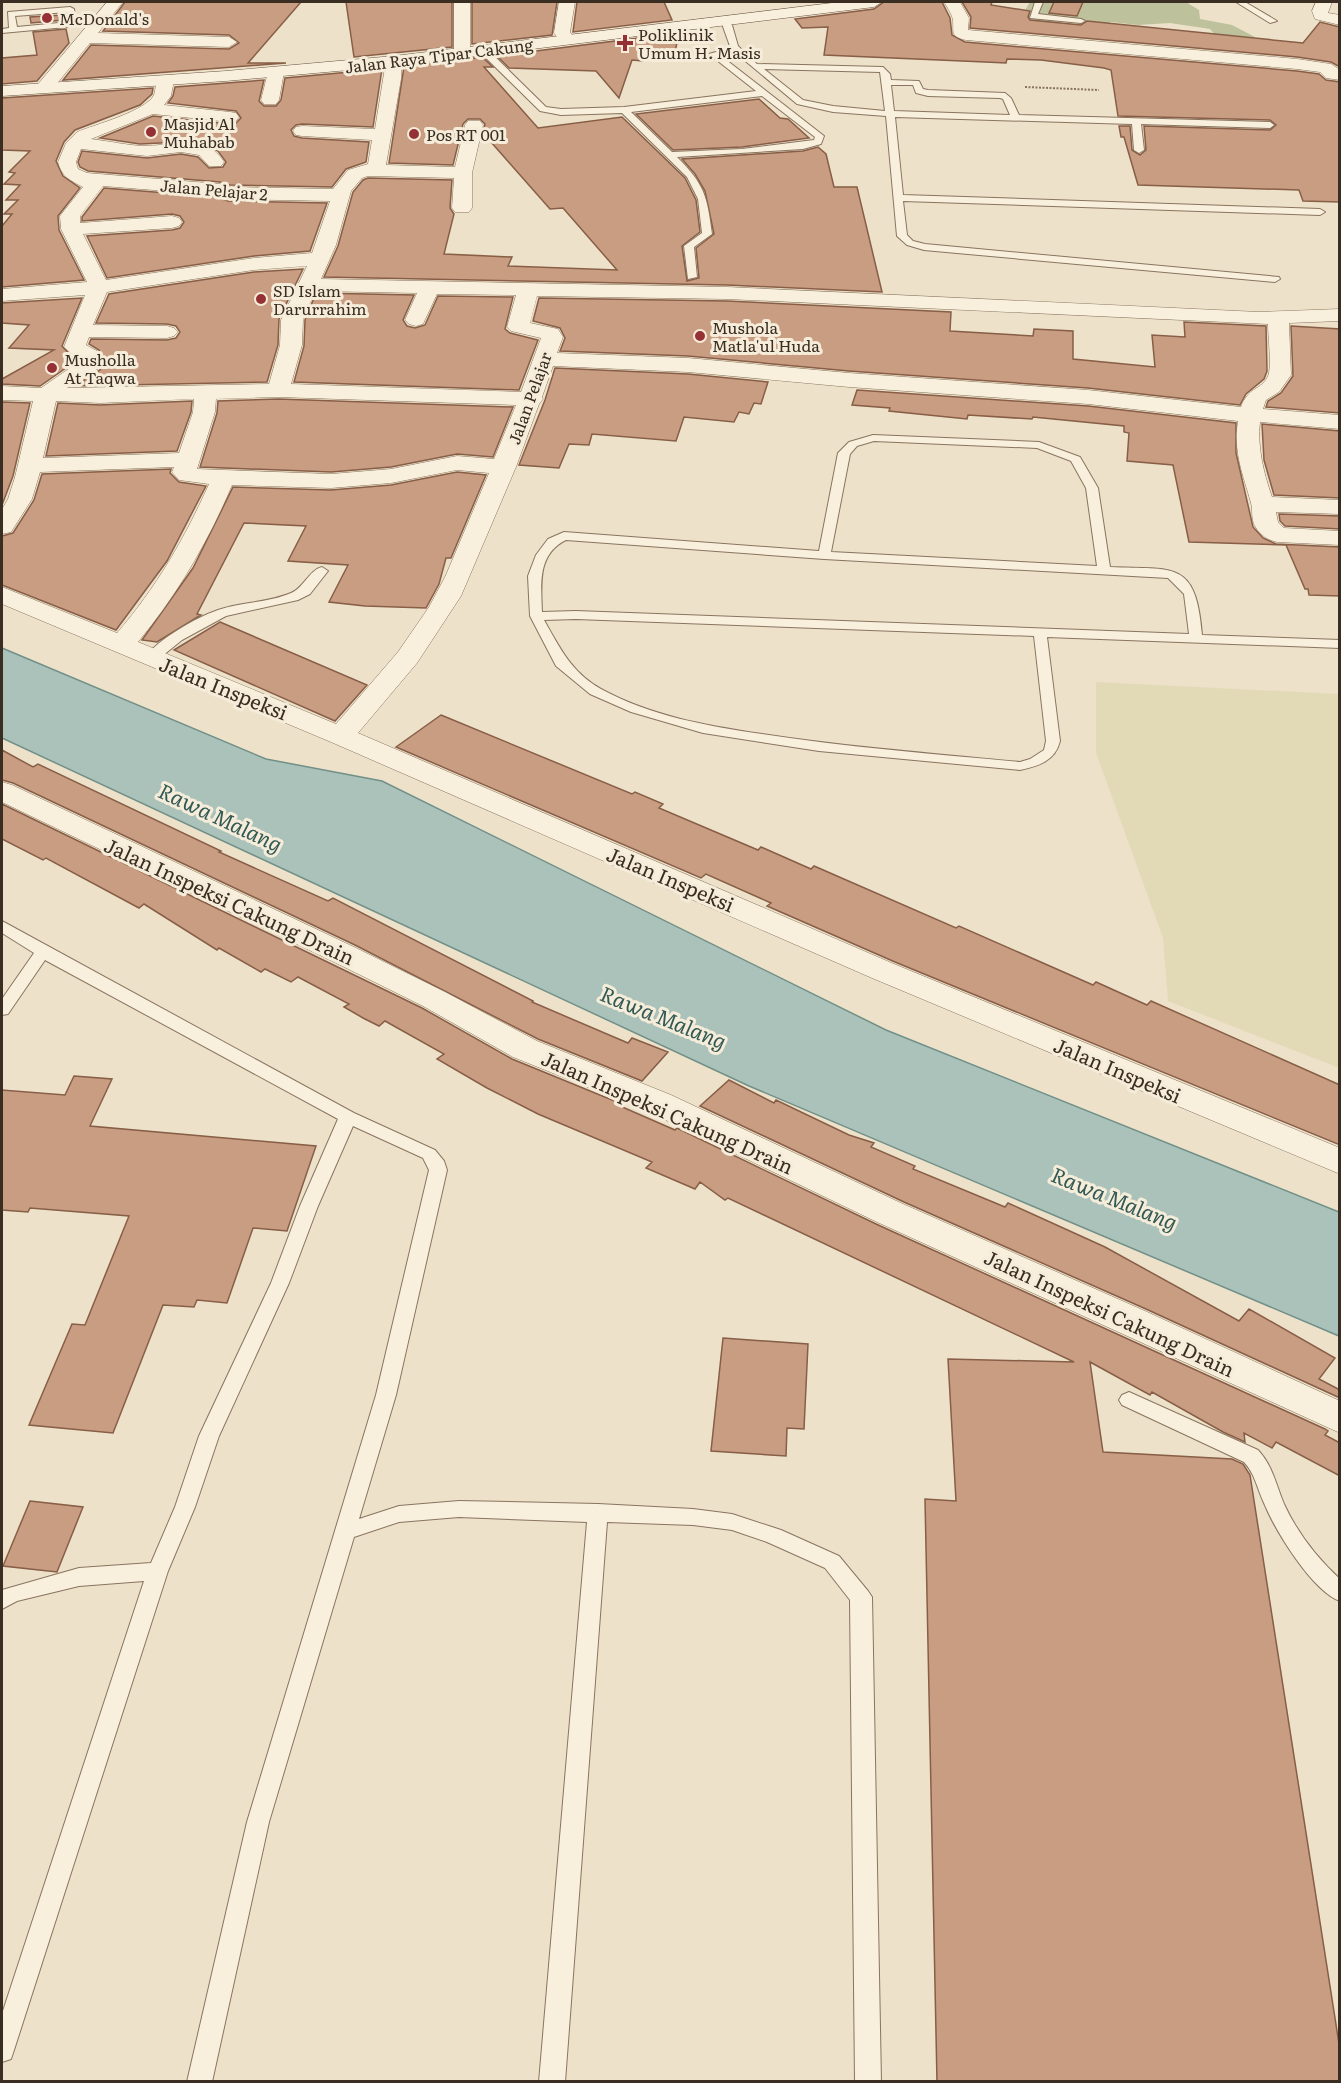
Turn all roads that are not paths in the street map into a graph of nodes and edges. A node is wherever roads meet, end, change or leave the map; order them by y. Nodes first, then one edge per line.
1 (115, 2) edge
2 (462, 2) edge
3 (567, 2) edge
4 (873, 2) edge
5 (952, 2) edge
6 (1039, 2) edge
7 (1240, 2) edge
8 (1324, 2) edge
9 (1340, 20) edge
10 (725, 21) junction
11 (1081, 21) dead end
12 (1273, 21) dead end
13 (13, 30) junction
14 (2, 31) edge
15 (84, 38) junction
16 (567, 39) junction
17 (229, 42) dead end
18 (483, 50) junction
19 (462, 52) junction
20 (713, 54) dead end
21 (394, 61) junction
22 (755, 66) junction
23 (276, 72) junction
24 (1340, 75) edge
25 (165, 80) junction
26 (887, 82) junction
27 (45, 87) junction
28 (2, 91) edge
29 (763, 93) junction
30 (270, 100) dead end
31 (151, 109) junction
32 (624, 110) junction
33 (890, 114) junction
34 (230, 117) dead end
35 (1015, 117) junction
36 (1136, 121) junction
37 (474, 124) dead end
38 (1270, 125) dead end
39 (302, 131) dead end
40 (382, 135) junction
41 (75, 143) junction
42 (1139, 150) dead end
43 (670, 155) junction
44 (215, 162) dead end
45 (376, 170) junction
46 (463, 172) junction
47 (87, 179) junction
48 (340, 195) junction
49 (898, 198) junction
50 (462, 208) dead end
51 (1320, 212) dead end
52 (172, 222) dead end
53 (71, 229) junction
54 (319, 259) junction
55 (692, 278) dead end
56 (1275, 279) dead end
57 (307, 285) junction
58 (99, 287) junction
59 (429, 288) junction
60 (528, 290) junction
61 (2, 295) edge
62 (1340, 315) edge
63 (1278, 318) junction
64 (416, 320) dead end
65 (82, 331) junction
66 (168, 332) dead end
67 (544, 359) junction
68 (278, 390) junction
69 (206, 391) junction
70 (2, 393) edge
71 (47, 394) junction
72 (532, 399) junction
73 (1250, 415) junction
74 (1340, 422) edge
75 (189, 460) junction
76 (504, 467) junction
77 (29, 471) junction
78 (2, 478) edge
79 (223, 478) junction
80 (1263, 504) junction
81 (1340, 507) edge
82 (2, 527) edge
83 (1340, 538) edge
84 (824, 555) junction
85 (322, 571) dead end
86 (1104, 571) junction
87 (2, 595) edge
88 (536, 616) junction
89 (1040, 633) junction
90 (1197, 639) junction
91 (1340, 644) edge
92 (121, 645) junction
93 (151, 657) junction
94 (341, 735) junction
95 (2, 791) edge
96 (2, 926) edge
97 (43, 952) junction
98 (2, 1010) edge
99 (348, 1117) junction
100 (1340, 1162) edge
101 (1129, 1400) dead end
102 (1340, 1418) edge
103 (598, 1512) junction
104 (347, 1531) junction
105 (158, 1571) junction
106 (1340, 1592) edge
107 (2, 1600) edge
108 (2, 2050) edge
109 (199, 2082) edge
110 (552, 2082) edge
111 (868, 2082) edge

1 - 15 street
2 - 19 street
3 - 16 street
4 - 10 street, Jalan Raya Tipar Cakung
5 - 24 street
6 - 11 lane
7 - 12 lane
8 - 9 street
10 - 16 street, Jalan Raya Tipar Cakung
10 - 22 lane
13 - 13 lane
13 - 14 lane
15 - 17 street
15 - 27 street
16 - 18 street, Jalan Raya Tipar Cakung
18 - 19 street, Jalan Raya Tipar Cakung
18 - 32 lane
19 - 21 street, Jalan Raya Tipar Cakung
20 - 29 lane
21 - 23 street, Jalan Raya Tipar Cakung
21 - 40 street
22 - 26 lane
22 - 33 lane
23 - 25 street, Jalan Raya Tipar Cakung
23 - 30 street
25 - 27 street, Jalan Raya Tipar Cakung
25 - 31 street
26 - 33 lane
26 - 35 lane
27 - 28 street, Jalan Raya Tipar Cakung
29 - 32 lane
29 - 43 lane
31 - 34 street
31 - 41 street
32 - 43 lane
33 - 35 lane
33 - 49 lane
35 - 36 lane
36 - 38 lane
36 - 42 lane
37 - 46 street
39 - 40 street
40 - 45 street
41 - 44 street
41 - 47 street
43 - 55 lane
45 - 46 street
45 - 48 street
46 - 50 street
47 - 48 street, Jalan Pelajar 2
47 - 53 street
48 - 54 street
49 - 51 lane
49 - 56 lane
52 - 53 street
53 - 58 street
54 - 57 street
54 - 58 street
57 - 59 street
57 - 68 street
58 - 61 street
58 - 65 street
59 - 60 street
59 - 64 street
60 - 63 street
60 - 67 street, Jalan Pelajar
62 - 63 street
63 - 73 street
65 - 66 street
65 - 71 street
67 - 72 street, Jalan Pelajar
67 - 73 street
68 - 69 street
68 - 72 street
69 - 71 street
69 - 75 street
70 - 71 street
71 - 77 street
72 - 76 street, Jalan Pelajar
73 - 74 street
73 - 80 street
75 - 77 street
75 - 79 street
76 - 79 street
76 - 94 street, Jalan Pelajar
77 - 78 street
77 - 82 street
79 - 92 street
80 - 81 street
80 - 83 street
84 - 86 lane
84 - 86 lane
84 - 88 lane
85 - 93 lane
86 - 90 lane
87 - 92 street, Jalan Inspeksi
88 - 89 lane
88 - 89 lane
89 - 90 lane
90 - 91 lane
92 - 93 street, Jalan Inspeksi
93 - 94 street, Jalan Inspeksi
94 - 100 street, Jalan Inspeksi
95 - 102 street, Jalan Inspeksi Cakung Drain
96 - 97 lane
97 - 98 lane
97 - 99 lane
99 - 104 lane
99 - 105 lane
101 - 106 lane
103 - 104 lane
103 - 110 lane
103 - 111 lane
104 - 109 lane
105 - 107 lane
105 - 108 lane

